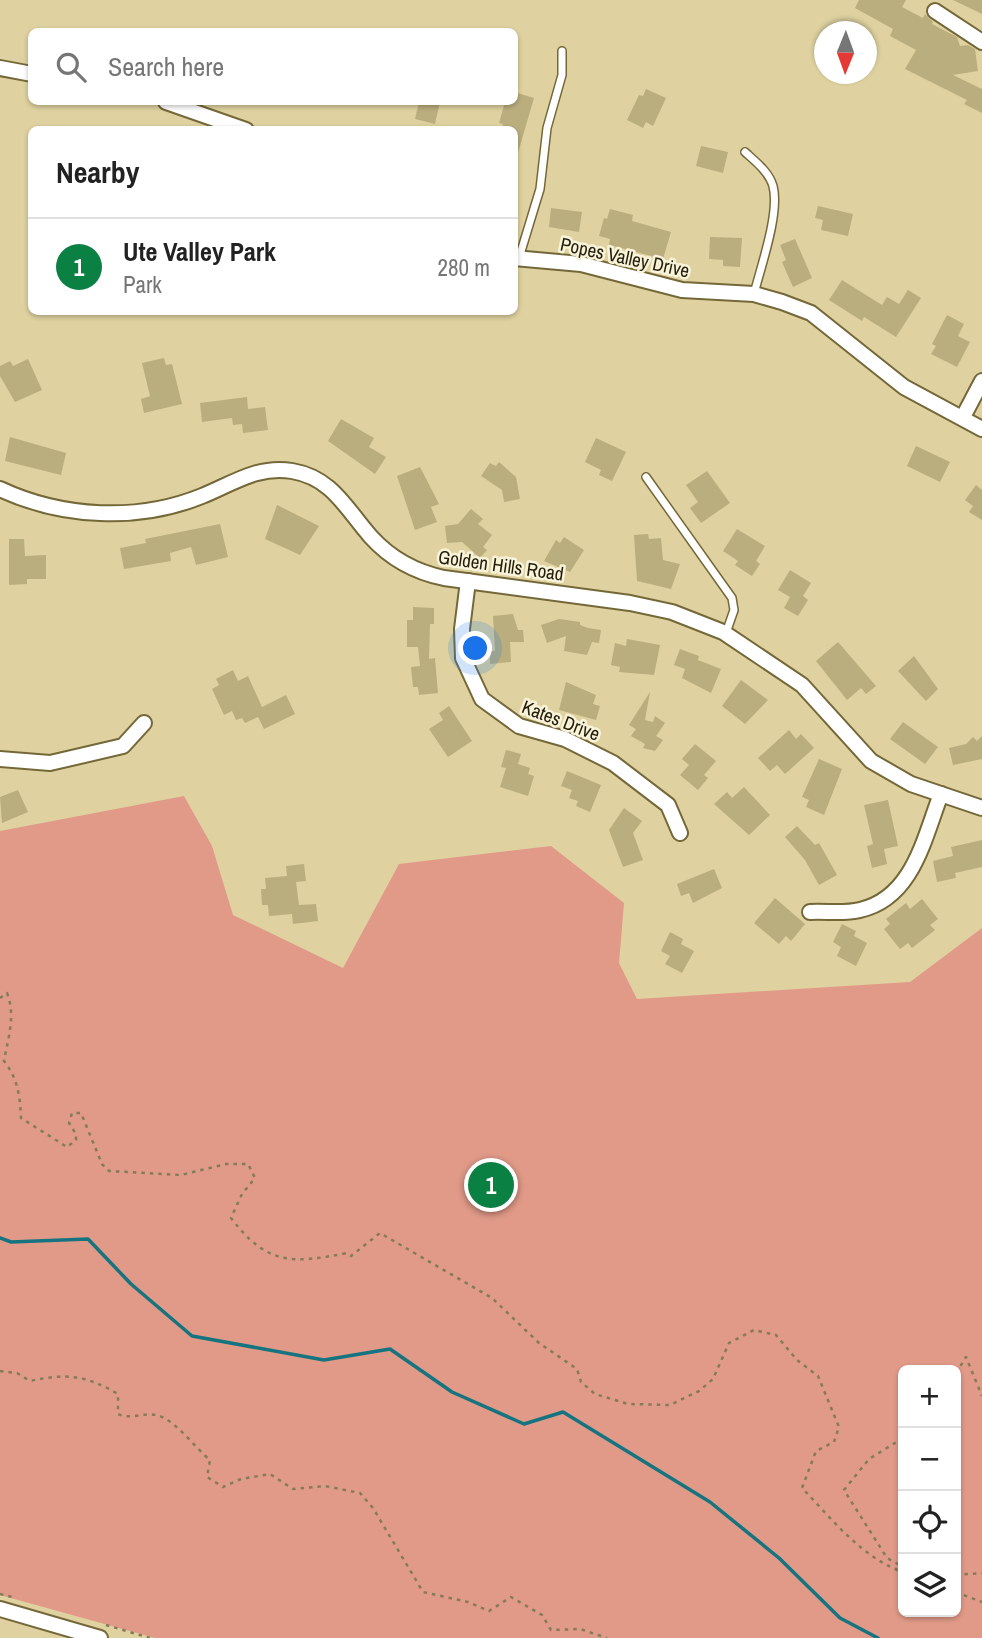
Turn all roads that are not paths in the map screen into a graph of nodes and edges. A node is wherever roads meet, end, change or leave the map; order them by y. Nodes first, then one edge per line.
1 (935, 11) dead end
2 (982, 42) edge
3 (562, 51) dead end
4 (0, 68) edge
5 (28, 73) edge
6 (175, 105) edge
7 (235, 126) edge
8 (746, 152) dead end
9 (518, 252) edge
10 (518, 258) edge
11 (754, 294) junction
12 (982, 381) edge
13 (963, 417) junction
14 (982, 429) edge
15 (646, 477) dead end
16 (0, 489) edge
17 (468, 581) junction
18 (726, 634) junction
19 (144, 723) dead end
20 (0, 759) edge
21 (941, 794) junction
22 (982, 808) edge
23 (680, 833) dead end
24 (810, 912) dead end
25 (0, 1609) edge
26 (100, 1638) edge

1 - 2 street
3 - 9 lane
4 - 5 street
6 - 7 street
8 - 11 lane
10 - 11 street, Popes Valley Drive
11 - 13 street, Popes Valley Drive
12 - 13 street
13 - 14 street, Popes Valley Drive
15 - 18 lane
16 - 17 street, Golden Hills Road
17 - 18 street, Golden Hills Road
17 - 23 street, Kates Drive
18 - 21 street, Golden Hills Road
19 - 20 street
21 - 22 street, Golden Hills Road
21 - 24 street
25 - 26 street

